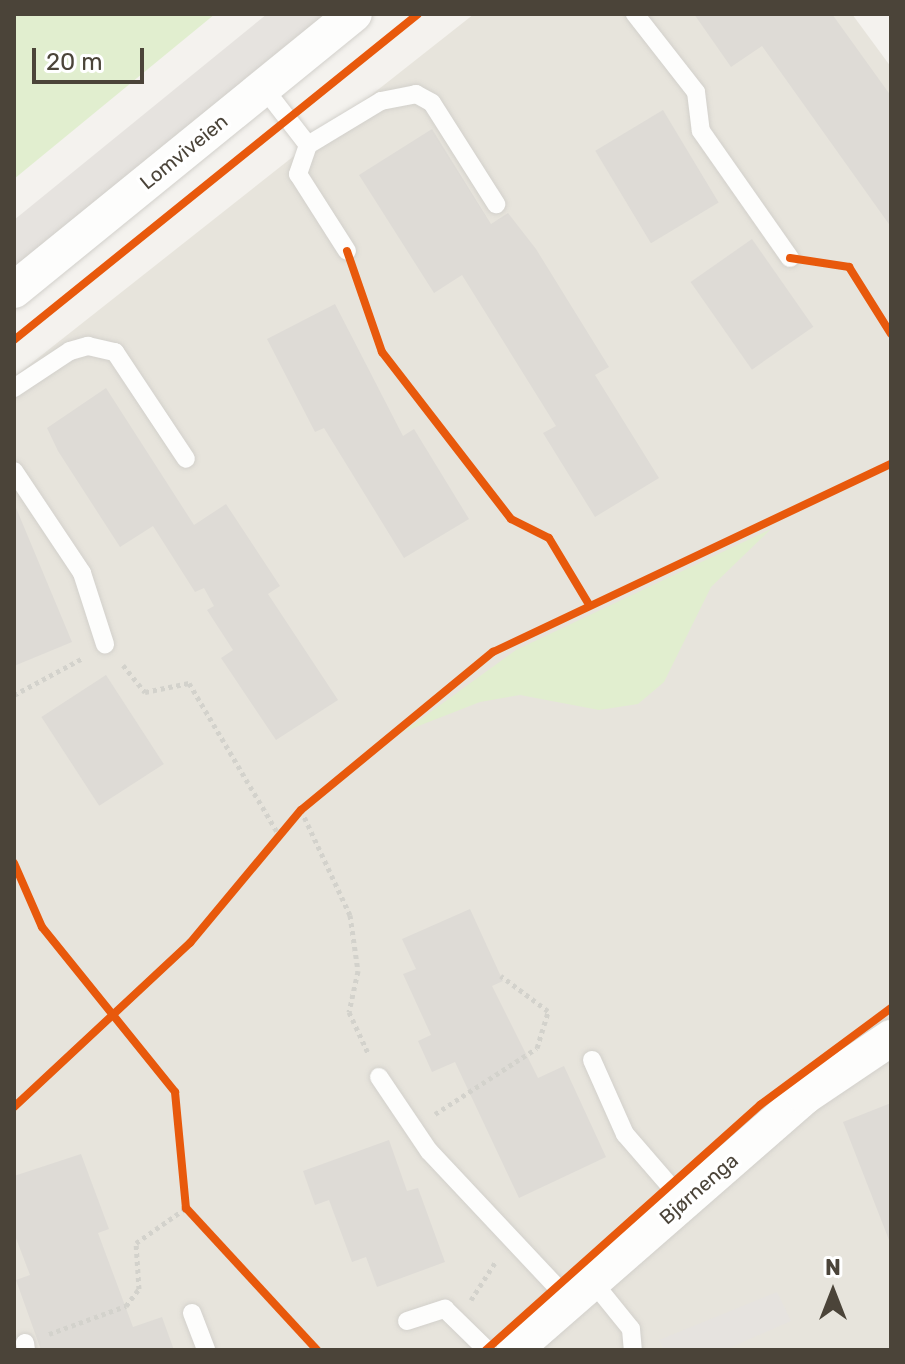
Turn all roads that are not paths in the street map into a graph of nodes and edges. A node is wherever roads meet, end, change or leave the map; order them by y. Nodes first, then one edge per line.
1 (354, 14) edge
2 (635, 14) edge
3 (263, 87) junction
4 (308, 145) junction
5 (496, 204) dead end
6 (347, 251) dead end
7 (790, 258) dead end
8 (14, 290) edge
9 (14, 388) edge
10 (186, 459) dead end
11 (14, 471) edge
12 (105, 644) road end
13 (891, 1038) edge
14 (592, 1060) dead end
15 (379, 1077) road end
16 (684, 1202) junction
17 (582, 1292) junction
18 (192, 1313) dead end
19 (407, 1321) dead end
20 (206, 1350) edge
21 (487, 1350) edge
22 (514, 1350) edge
23 (633, 1350) edge

1 - 3 street, Lomviveien
2 - 7 lane
3 - 4 lane
3 - 8 street, Lomviveien
4 - 5 lane
4 - 6 lane
9 - 10 lane
11 - 12 lane
13 - 16 street, Bjørnenga
14 - 16 lane
15 - 17 lane
16 - 17 street, Bjørnenga
17 - 22 street, Bjørnenga
17 - 23 lane
18 - 20 lane
19 - 21 lane

